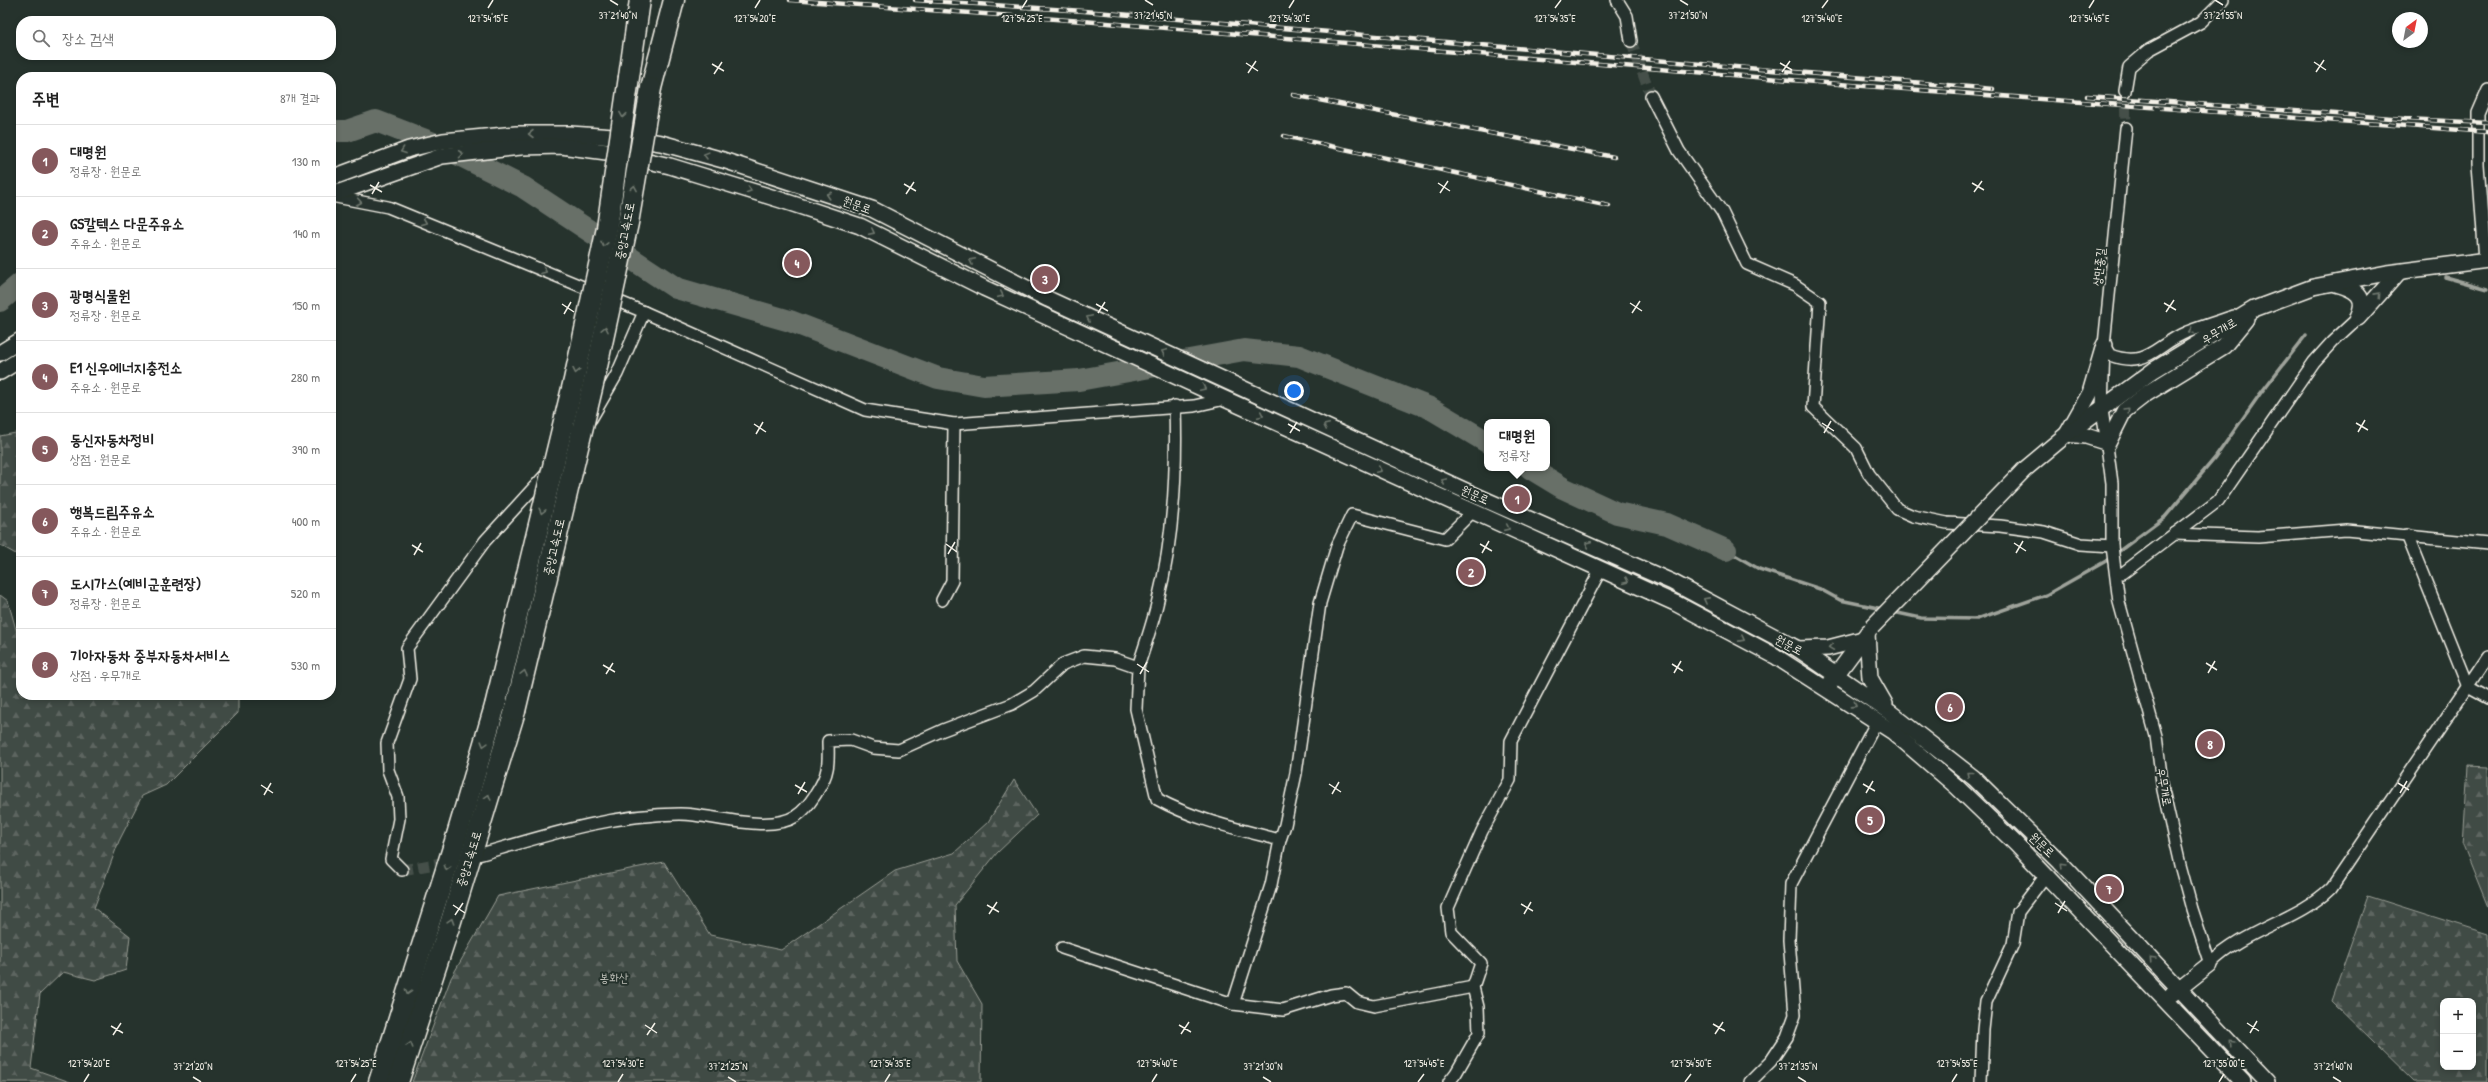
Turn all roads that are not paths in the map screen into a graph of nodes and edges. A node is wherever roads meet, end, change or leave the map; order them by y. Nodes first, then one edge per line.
1 (630, 0) edge
2 (640, 0) edge
3 (662, 0) edge
4 (674, 0) edge
5 (1617, 0) edge
6 (2223, 0) edge
7 (1631, 41) tunnel mouth
8 (629, 77) junction
9 (651, 88) junction
10 (2488, 90) edge
11 (2125, 91) tunnel mouth
12 (1651, 96) tunnel mouth
13 (2126, 128) tunnel mouth
14 (336, 176) edge
15 (336, 193) edge
16 (336, 196) edge
17 (2486, 260) edge
18 (2399, 272) junction
19 (2334, 284) junction
20 (2254, 309) junction
21 (644, 312) junction
22 (2358, 318) junction
23 (16, 343) edge
24 (2104, 345) junction
25 (0, 353) edge
26 (16, 362) edge
27 (0, 372) edge
28 (1232, 384) junction
29 (1225, 399) junction
30 (1175, 406) junction
31 (2102, 409) junction
32 (954, 424) junction
33 (2067, 434) junction
34 (2108, 443) junction
35 (1479, 497) junction
36 (1472, 512) junction
37 (2174, 534) junction
38 (2407, 535) junction
39 (2488, 544) edge
40 (2112, 546) junction
41 (1601, 569) junction
42 (2119, 572) junction
43 (942, 600) dead end
44 (1867, 633) junction
45 (1798, 649) junction
46 (2488, 656) edge
47 (1138, 667) junction
48 (1837, 674) junction
49 (2468, 686) junction
50 (1827, 688) junction
51 (2488, 698) edge
52 (1891, 713) junction
53 (1877, 721) junction
54 (1280, 840) junction
55 (478, 855) dead end
56 (402, 870) dead end
57 (2046, 875) junction
58 (1062, 948) dead end
59 (2210, 964) junction
60 (1473, 987) junction
61 (2179, 988) junction
62 (2166, 1001) junction
63 (1233, 1004) junction
64 (379, 1082) edge
65 (398, 1082) edge
66 (1449, 1082) edge
67 (1750, 1082) edge
68 (1981, 1082) edge
69 (2243, 1082) edge
70 (2267, 1082) edge

1 - 8 highway
2 - 8 highway, 중앙고속도로
3 - 9 highway, 중앙고속도로
4 - 9 highway
5 - 7 street
6 - 11 street
8 -> 64 highway, 중앙고속도로, bridge
65 -> 9 highway, 중앙고속도로, bridge
10 - 17 street, 우무개로
12 - 40 street
13 - 24 street, 상만종길
28 -> 14 main road, 원문로
15 -> 29 main road, 원문로
16 -> 21 street
17 - 18 main road, 우무개로
18 - 19 main road, 우무개로
22 -> 18 main road
19 - 20 main road, 우무개로
19 - 22 main road
20 -> 24 street
20 - 31 main road, 우무개로
34 -> 20 main road
21 - 32 street
21 - 56 street
22 - 37 street
23 - 25 main road
24 - 31 street, 상만종길
24 - 33 main road
26 - 27 main road
28 - 29 main road
35 -> 28 main road, 원문로
29 - 30 street
29 -> 36 main road, 원문로
30 - 32 street
30 - 47 street
31 - 33 main road, 우무개로
31 - 34 street
32 - 43 street
33 - 34 main road
33 - 44 main road, 우무개로, bridge
34 - 40 street
35 - 36 main road
45 -> 35 main road, 원문로
36 -> 41 main road, 원문로
36 - 54 street
37 - 38 street
37 - 42 street
38 - 39 street
38 - 49 street
40 - 42 street, 우무개로
41 -> 50 main road, 원문로
41 - 60 street
42 - 59 street, 우무개로
44 -> 45 main road
44 - 48 main road, 우무개로
44 - 52 main road
45 - 48 main road, 원문로
46 - 49 street
47 - 54 street
47 - 55 street
48 - 50 main road, 우무개로
48 - 52 main road, 원문로
49 - 51 street
49 - 59 street
50 -> 53 main road, 원문로
61 -> 52 main road, 원문로
53 - 57 main road, 원문로
53 - 67 street
54 - 63 street
57 - 62 main road, 원문로
57 - 68 street
58 - 63 street
59 - 61 main road
60 - 63 street
60 - 66 street
61 - 62 main road
70 -> 61 main road, 원문로
62 - 69 main road, 원문로

